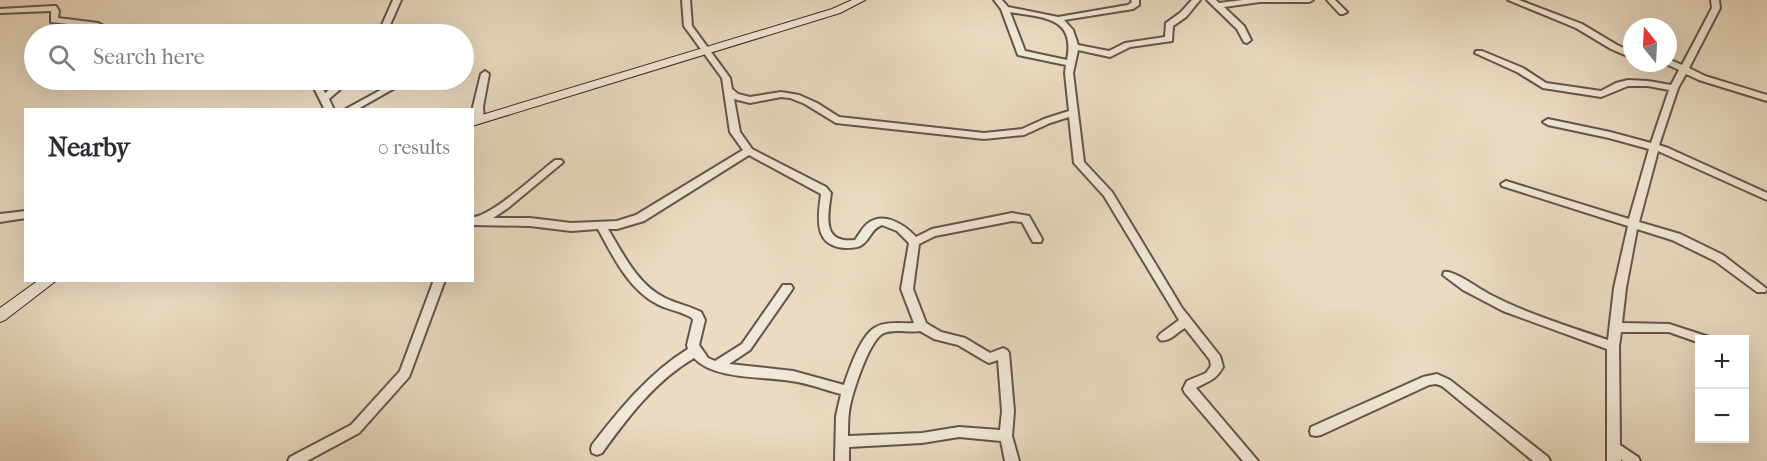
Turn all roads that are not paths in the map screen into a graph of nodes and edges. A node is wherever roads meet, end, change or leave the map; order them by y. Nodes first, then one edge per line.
1 (397, 0) edge
2 (686, 0) edge
3 (860, 0) edge
4 (998, 0) edge
5 (1135, 0) edge
6 (1196, 0) edge
7 (1309, 0) edge
8 (1331, 0) edge
9 (1512, 0) edge
10 (1714, 0) edge
11 (1214, 3) edge
12 (1005, 9) junction
13 (0, 12) edge
14 (1343, 12) dead end
15 (1058, 19) junction
16 (87, 24) edge
17 (386, 24) edge
18 (1246, 40) dead end
19 (1074, 47) junction
20 (1623, 51) edge
21 (705, 52) junction
22 (1479, 53) dead end
23 (1070, 63) junction
24 (1677, 65) edge
25 (1683, 67) junction
26 (485, 74) dead end
27 (1674, 88) junction
28 (727, 89) junction
29 (319, 90) edge
30 (335, 90) edge
31 (386, 90) edge
32 (1767, 98) edge
33 (324, 99) junction
34 (329, 108) edge
35 (352, 108) edge
36 (1073, 113) junction
37 (476, 121) edge
38 (1548, 122) dead end
39 (1654, 147) junction
40 (748, 151) junction
41 (558, 162) dead end
42 (1506, 184) dead end
43 (1767, 197) edge
44 (24, 214) edge
45 (0, 218) edge
46 (476, 221) edge
47 (1633, 225) junction
48 (602, 227) junction
49 (1037, 239) dead end
50 (914, 242) junction
51 (1448, 275) dead end
52 (47, 282) edge
53 (439, 282) edge
54 (787, 288) dead end
55 (1761, 289) dead end
56 (0, 315) edge
57 (1186, 321) junction
58 (921, 326) junction
59 (1614, 327) junction
60 (1695, 336) edge
61 (1164, 337) dead end
62 (1613, 346) junction
63 (695, 351) junction
64 (716, 367) junction
65 (848, 391) junction
66 (1316, 430) dead end
67 (1006, 436) junction
68 (843, 442) junction
69 (1613, 447) junction
70 (597, 449) dead end
71 (295, 461) edge
72 (842, 461) edge
73 (1012, 461) edge
74 (1251, 461) edge
75 (1543, 461) edge
76 (1614, 461) edge
77 (1633, 461) edge

1 - 17 street
2 - 21 street
3 - 21 main road
4 - 12 street
5 - 15 street
6 - 19 street
7 - 11 street
8 - 14 street
9 - 20 street
10 - 25 street
11 - 18 street
12 - 15 street
12 - 23 street
13 - 16 street
15 - 19 street
19 - 23 street
21 - 28 street
21 - 37 main road
22 - 27 street
23 - 36 street
24 - 25 street
25 - 27 street
25 - 32 street
26 - 37 street
27 - 39 street
28 - 36 street
28 - 40 street
29 - 33 street
30 - 33 street
31 - 35 street
33 - 34 street
36 - 57 street
38 - 39 street
39 - 43 street
39 - 47 street
40 - 48 street
40 - 50 street
41 - 46 street
42 - 47 street
44 - 45 street
46 - 48 street
47 - 55 street
47 - 59 street
48 - 63 street
49 - 50 street
50 - 58 street
51 - 62 street
52 - 56 main road
53 - 71 street
54 - 64 street
57 - 61 street
57 - 74 street
58 - 65 street
58 - 67 street
59 - 60 street
59 - 62 street
62 - 69 street
63 - 64 street
63 - 70 street
64 - 65 street
65 - 68 street
66 - 75 street
67 - 68 street
67 - 73 street
68 - 72 street
69 - 76 street
69 - 77 street

